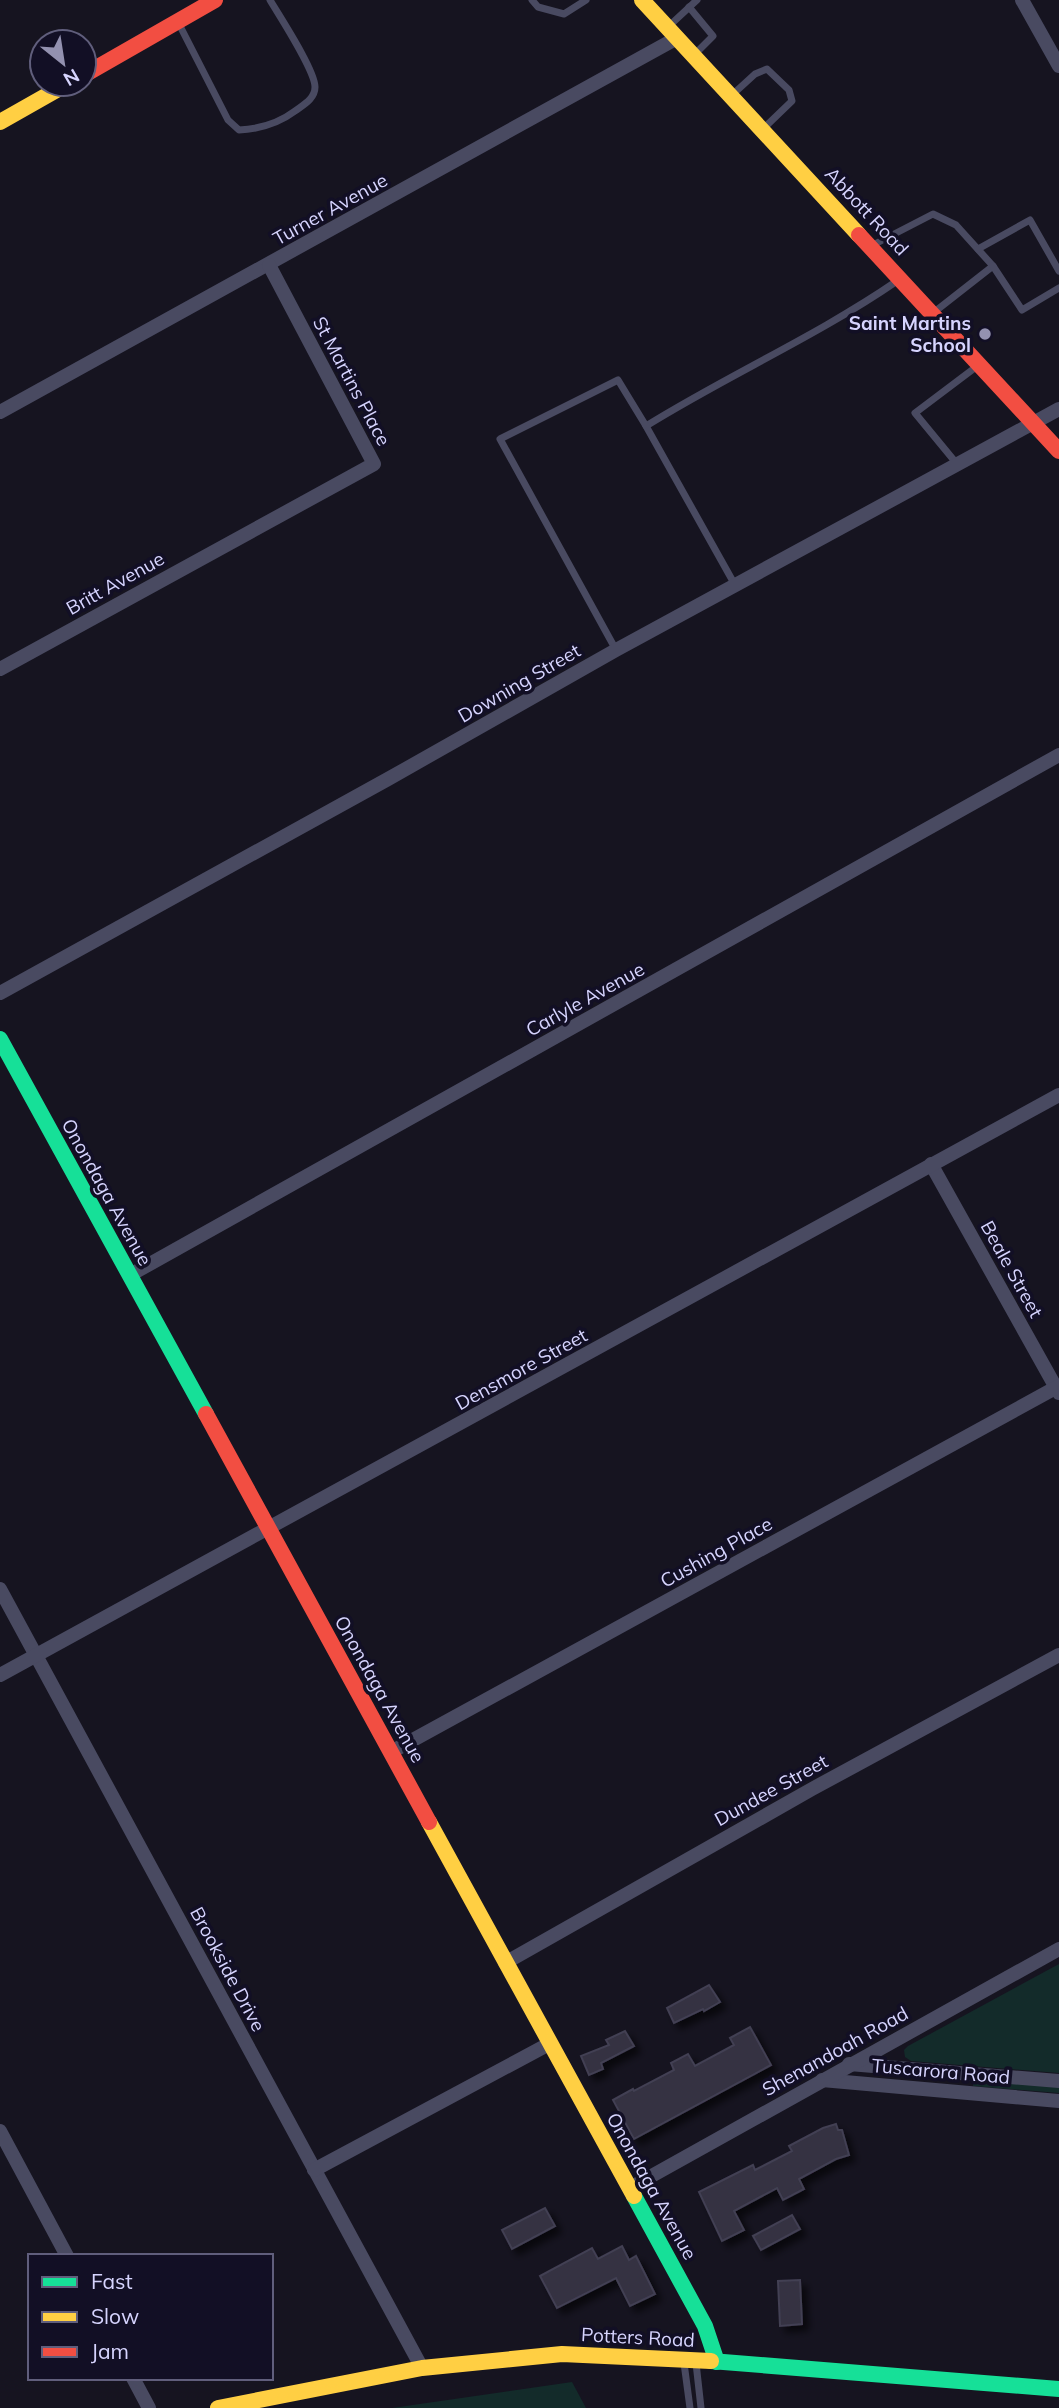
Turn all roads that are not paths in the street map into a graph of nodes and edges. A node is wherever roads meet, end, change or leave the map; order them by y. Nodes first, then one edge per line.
1 (215, 0) edge
2 (270, 0) edge
3 (532, 0) edge
4 (586, 0) edge
5 (642, 0) edge
6 (697, 0) edge
7 (1022, 0) edge
8 (689, 7) junction
9 (178, 21) junction
10 (672, 33) junction
11 (693, 55) junction
12 (1059, 66) edge
13 (98, 67) edge
14 (731, 96) junction
15 (42, 98) edge
16 (0, 122) edge
17 (762, 130) junction
18 (871, 246) junction
19 (978, 249) junction
20 (269, 265) junction
21 (993, 266) junction
22 (1059, 271) edge
23 (901, 279) junction
24 (1059, 288) edge
25 (933, 313) junction
26 (980, 365) junction
27 (1059, 409) edge
28 (0, 412) edge
29 (1033, 423) junction
30 (646, 426) junction
31 (1059, 451) edge
32 (957, 464) junction
33 (250, 532) joint
34 (735, 585) junction
35 (616, 649) junction
36 (0, 669) edge
37 (1059, 755) edge
38 (0, 993) edge
39 (0, 1039) edge
40 (1059, 1095) edge
41 (931, 1164) junction
42 (130, 1275) junction
43 (1058, 1389) edge
44 (270, 1529) junction
45 (0, 1589) edge
46 (1059, 1655) edge
47 (36, 1656) junction
48 (0, 1675) edge
49 (391, 1752) junction
50 (1059, 1949) edge
51 (505, 1963) junction
52 (549, 2043) junction
53 (849, 2064) junction
54 (820, 2080) junction
55 (1059, 2081) edge
56 (1059, 2101) edge
57 (0, 2131) edge
58 (314, 2170) junction
59 (630, 2188) junction
60 (66, 2254) edge
61 (690, 2360) junction
62 (717, 2362) junction
63 (422, 2368) junction
64 (134, 2380) edge
65 (1059, 2389) edge
66 (149, 2408) edge
67 (218, 2408) edge
68 (690, 2408) edge
69 (701, 2408) edge

1 - 9 street
2 - 9 lane
3 - 4 lane
5 - 10 street, Abbott Road
6 - 8 lane
7 - 12 street
8 - 10 lane
8 - 11 lane
9 - 13 street
10 - 11 street, Abbott Road
10 - 20 street, Turner Avenue
11 - 14 street, Abbott Road
14 - 17 street, Abbott Road
14 - 17 lane
15 - 16 street
17 - 18 street, Abbott Road
18 - 19 lane
18 - 23 street, Abbott Road
19 - 21 lane
19 - 22 lane
20 - 28 street, Turner Avenue
20 - 33 street, St Martins Place
21 - 24 lane
21 - 25 lane
23 - 25 street, Abbott Road
23 - 30 lane
25 - 26 street, Abbott Road
26 - 29 street, Abbott Road
26 - 32 lane
27 - 29 street, Downing Street
29 - 31 street, Abbott Road
29 - 32 street, Downing Street
30 - 34 lane
30 - 35 lane
32 - 34 street, Downing Street
33 - 36 street, Britt Avenue
34 - 35 street, Downing Street
35 - 38 street, Downing Street
37 - 42 street, Carlyle Avenue
39 - 42 street, Onondaga Avenue
40 - 41 street, Densmore Street
41 - 43 street, Beale Street
41 - 44 street, Densmore Street
42 - 44 street, Onondaga Avenue
43 - 49 street, Cushing Place
44 - 47 street, Densmore Street
44 - 49 street, Onondaga Avenue
45 - 47 street, Brookside Drive
46 - 51 street, Dundee Street
47 - 48 street, Densmore Street
47 - 58 street, Brookside Drive
49 - 51 street, Onondaga Avenue
50 - 53 street, Shenandoah Road
51 - 52 street, Onondaga Avenue
52 - 58 street
52 - 59 street, Onondaga Avenue
53 - 54 street, Shenandoah Road
53 - 55 street, Tuscarora Road
54 - 56 street, Tuscarora Road
54 - 59 street, Shenandoah Road
57 - 60 street
58 - 63 street, Brookside Drive
59 - 62 street, Onondaga Avenue
61 - 62 street, Potters Road
61 - 63 street, Potters Road
61 - 68 lane
61 - 69 lane
62 - 65 street, Potters Road
63 - 67 street, Potters Road
64 - 66 street

